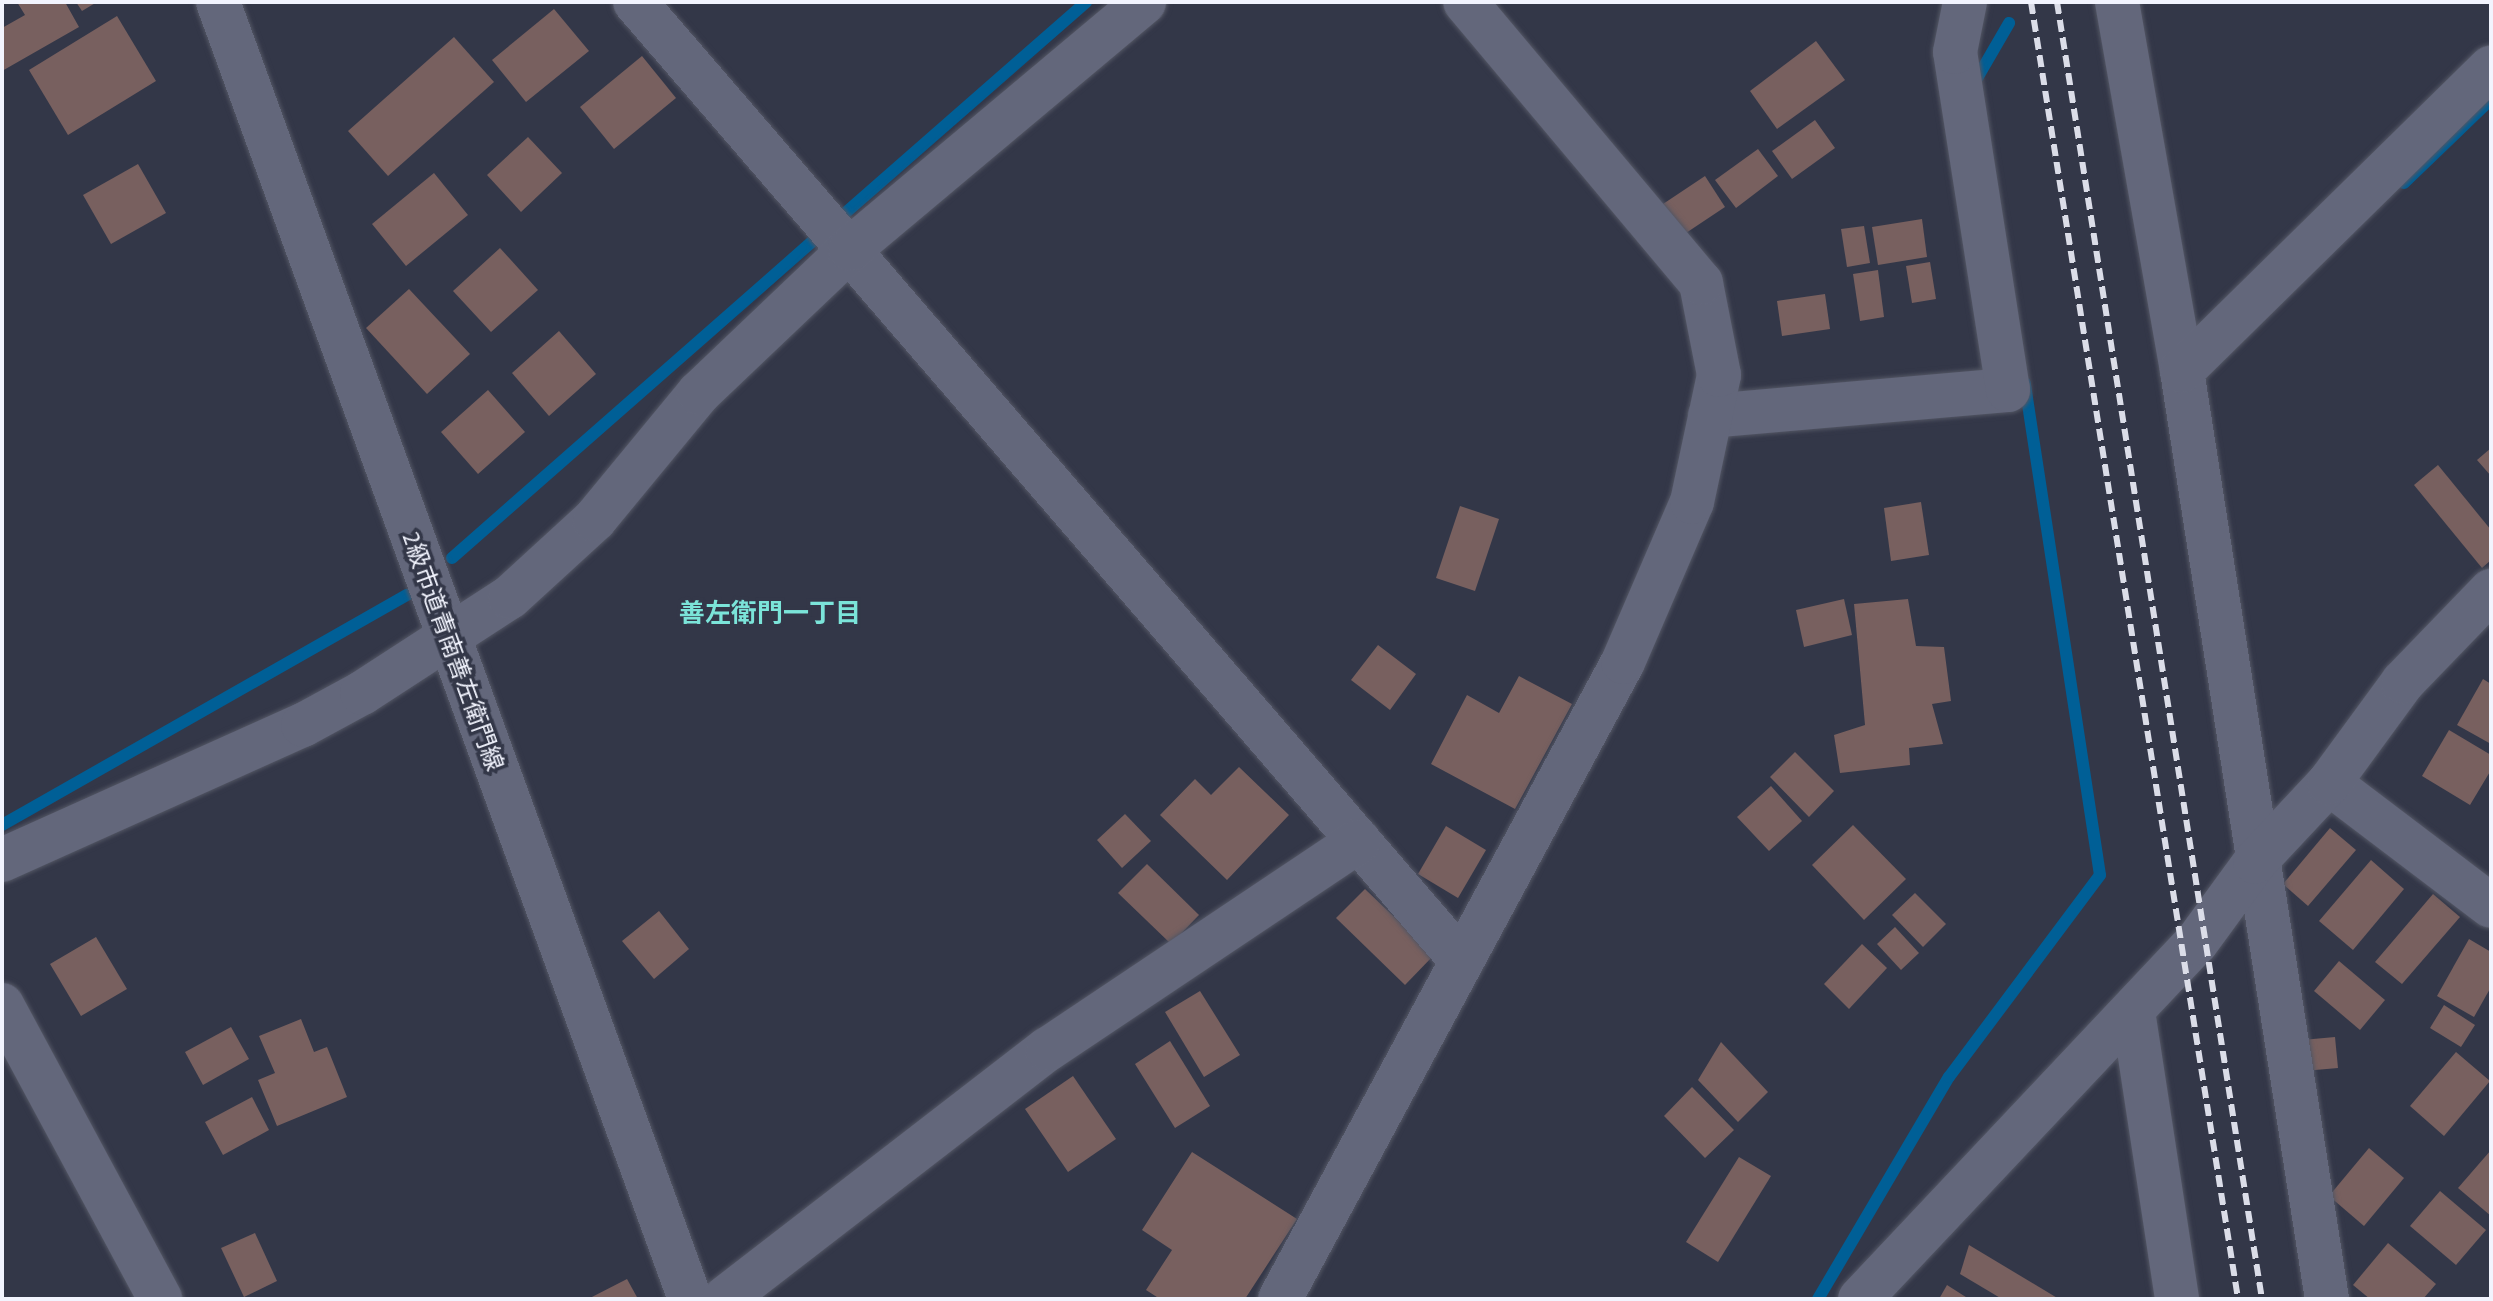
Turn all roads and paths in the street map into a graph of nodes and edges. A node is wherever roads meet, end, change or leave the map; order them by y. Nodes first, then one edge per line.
1 (218, 2) edge
2 (635, 2) edge
3 (1144, 2) edge
4 (1465, 2) edge
5 (2117, 2) edge
6 (1967, 3) edge
7 (2487, 80) edge
8 (850, 249) junction
9 (2182, 371) junction
10 (1710, 416) junction
11 (2491, 591) edge
12 (448, 636) junction
13 (2329, 783) junction
14 (1359, 841) junction
15 (2, 860) edge
16 (2255, 862) junction
17 (2491, 906) edge
18 (1462, 961) junction
19 (2, 1005) edge
20 (2133, 1011) junction
21 (160, 1299) edge
22 (690, 1299) edge
23 (724, 1299) edge
24 (1280, 1299) edge
25 (1860, 1299) edge
26 (2177, 1299) edge
27 (2327, 1299) edge

1 - 12 street, 2級市道青南善左衛門線
2 - 8 street
3 - 8 street
4 - 10 street
5 - 9 street
6 - 10 street
7 - 9 street
8 - 12 street
8 - 14 street
9 - 16 street
10 - 18 street
11 - 13 street
12 - 15 street
12 - 22 street, 2級市道青南善左衛門線
13 - 16 street
13 - 17 street
14 - 18 street
14 - 23 street
16 - 20 street
16 - 27 street
18 - 24 street
19 - 21 street
20 - 25 street
20 - 26 street

